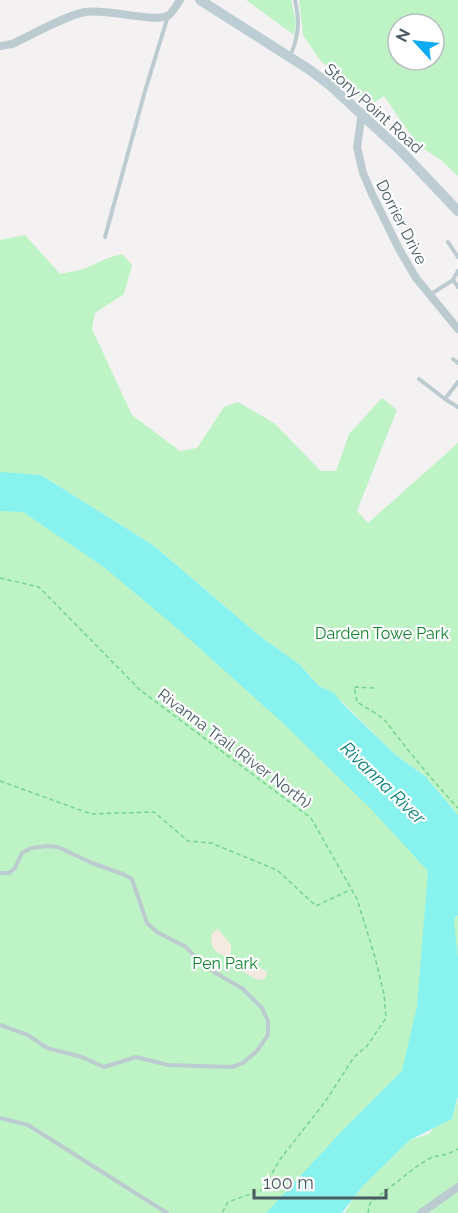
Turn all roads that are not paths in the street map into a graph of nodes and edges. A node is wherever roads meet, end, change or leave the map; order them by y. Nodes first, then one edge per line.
1 (180, 0) edge
2 (200, 0) edge
3 (295, 0) edge
4 (169, 15) junction
5 (0, 46) edge
6 (290, 57) junction
7 (362, 113) junction
8 (458, 211) edge
9 (105, 237) dead end
10 (448, 242) dead end
11 (458, 257) edge
12 (458, 271) edge
13 (453, 280) junction
14 (458, 287) edge
15 (430, 295) junction
16 (458, 329) edge
17 (453, 359) dead end
18 (458, 363) edge
19 (418, 379) dead end
20 (458, 382) edge
21 (446, 399) junction
22 (458, 407) edge
23 (0, 873) edge
24 (0, 1025) edge
25 (0, 1118) edge
26 (458, 1187) edge
27 (167, 1213) edge
28 (421, 1213) edge

1 - 4 street
2 - 6 main road, Stony Point Road
3 - 6 lane
4 - 5 street
4 - 9 lane
6 - 7 main road, Stony Point Road
7 - 8 main road, Stony Point Road
7 - 15 street, Dorrier Drive
10 - 11 lane
12 - 13 lane
13 - 14 lane
13 - 15 lane
15 - 16 street, Dorrier Drive
17 - 18 lane
19 - 21 lane
20 - 21 lane
21 - 22 lane
23 - 24 lane
25 - 27 lane
26 - 28 street

